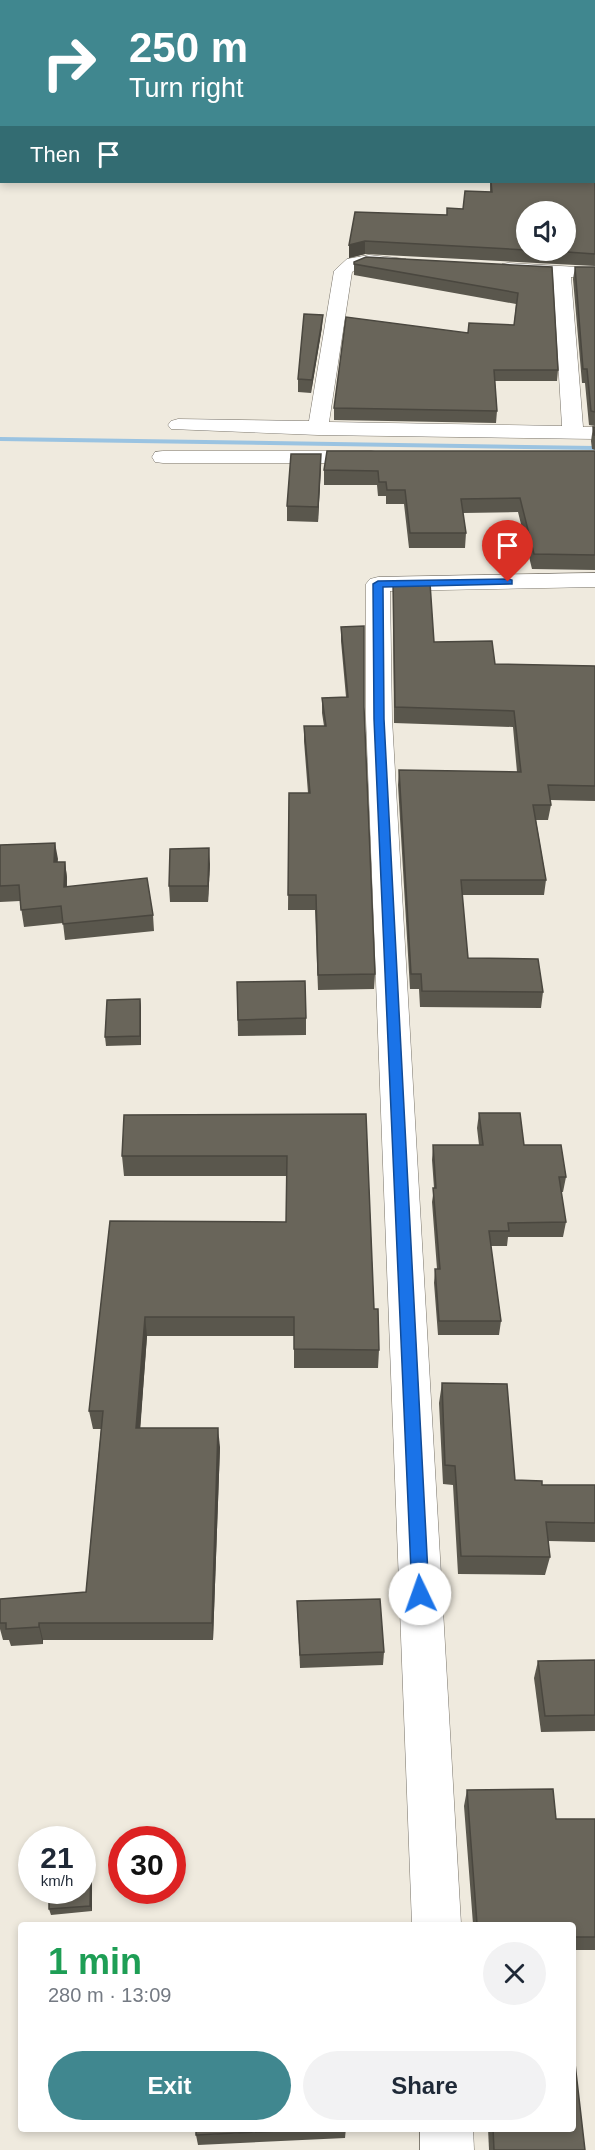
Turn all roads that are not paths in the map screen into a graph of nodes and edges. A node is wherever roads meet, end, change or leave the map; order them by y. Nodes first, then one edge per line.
1 (423, 264) edge
2 (493, 268) edge
3 (562, 272) junction
4 (595, 273) edge
5 (178, 425) dead end
6 (318, 429) junction
7 (573, 432) junction
8 (595, 433) edge
9 (163, 457) dead end
10 (391, 457) edge
11 (595, 580) edge
12 (436, 1922) edge
13 (446, 2132) edge
14 (447, 2150) edge

1 - 6 street
2 - 3 street
3 - 4 street
3 - 7 street
5 - 6 street
6 - 7 street
7 - 8 street
9 - 10 street
11 - 12 street
13 - 14 street

